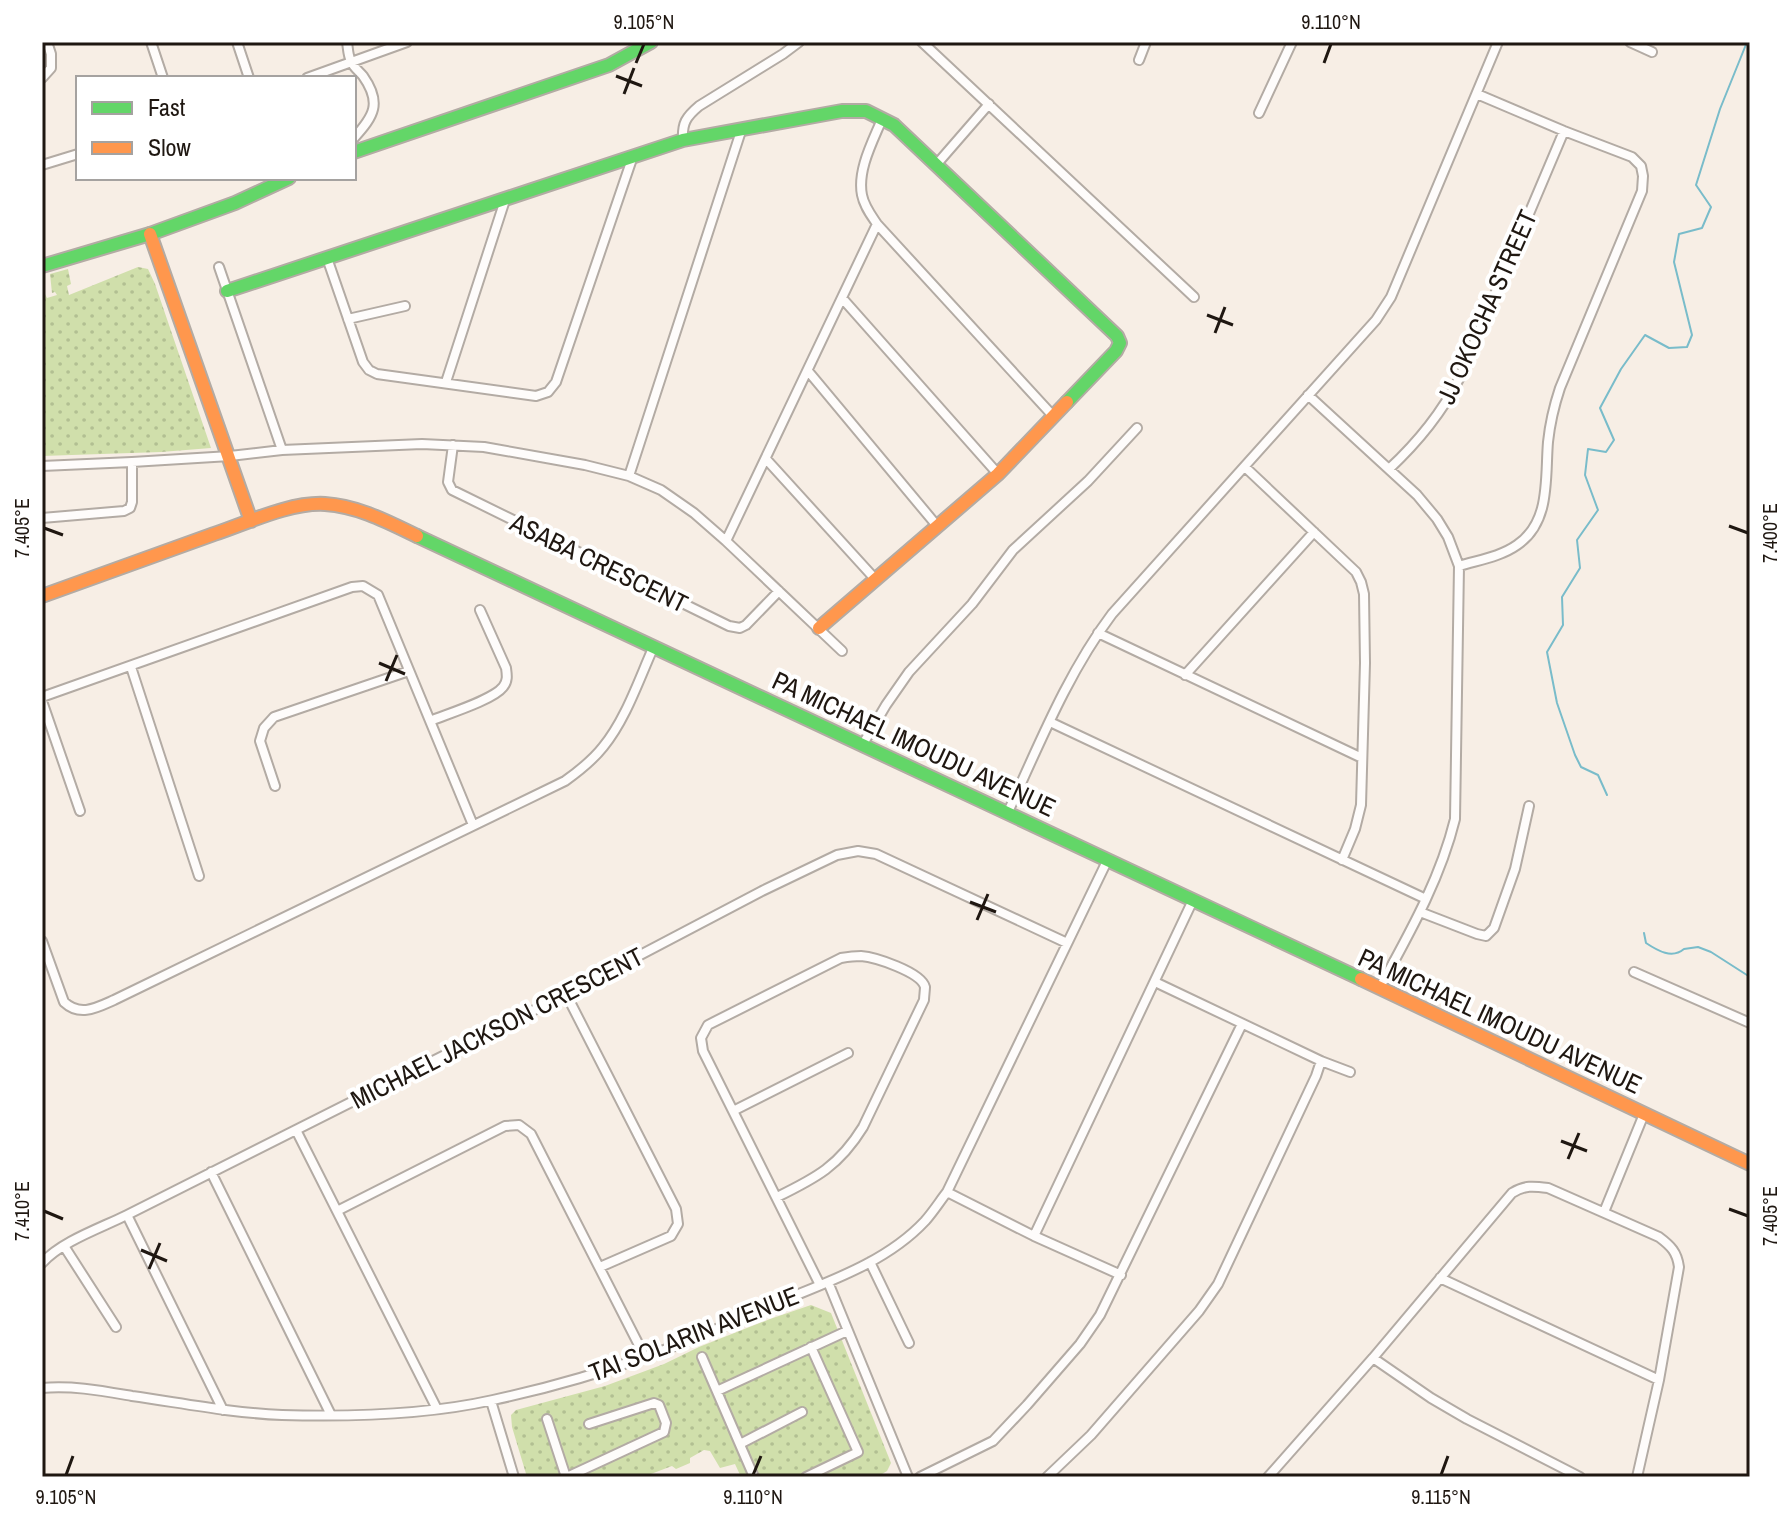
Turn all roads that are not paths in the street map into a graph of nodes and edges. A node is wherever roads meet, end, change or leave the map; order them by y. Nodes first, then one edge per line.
1 (47, 42) edge
2 (151, 42) edge
3 (237, 42) edge
4 (347, 42) edge
5 (407, 42) edge
6 (651, 42) edge
7 (799, 42) edge
8 (922, 42) edge
9 (1146, 42) edge
10 (1292, 42) edge
11 (1498, 42) edge
12 (1630, 42) edge
13 (1652, 52) dead end
14 (1139, 60) dead end
15 (351, 62) junction
16 (162, 76) edge
17 (248, 76) edge
18 (312, 76) edge
19 (42, 78) edge
20 (1477, 94) junction
21 (989, 104) junction
22 (1259, 113) dead end
23 (882, 119) junction
24 (742, 128) junction
25 (1564, 131) junction
26 (356, 135) edge
27 (683, 140) junction
28 (356, 151) edge
29 (76, 155) edge
30 (633, 156) junction
31 (42, 165) edge
32 (936, 165) junction
33 (285, 180) edge
34 (506, 197) junction
35 (877, 224) junction
36 (150, 234) junction
37 (327, 258) junction
38 (42, 266) edge
39 (219, 267) dead end
40 (227, 291) junction
41 (1194, 297) dead end
42 (842, 298) junction
43 (405, 306) dead end
44 (348, 319) junction
45 (808, 371) junction
46 (446, 382) junction
47 (1308, 395) junction
48 (1054, 417) junction
49 (1137, 428) dead end
50 (453, 445) junction
51 (282, 450) junction
52 (230, 456) junction
53 (766, 459) junction
54 (132, 462) junction
55 (42, 466) edge
56 (1245, 467) junction
57 (1389, 469) junction
58 (998, 474) junction
59 (629, 476) junction
60 (42, 518) edge
61 (251, 521) junction
62 (938, 527) junction
63 (1314, 532) junction
64 (726, 541) junction
65 (1459, 566) junction
66 (876, 580) junction
67 (779, 591) junction
68 (42, 596) edge
69 (480, 610) dead end
70 (819, 628) junction
71 (1098, 633) junction
72 (654, 646) junction
73 (842, 651) dead end
74 (131, 667) junction
75 (409, 671) junction
76 (1185, 675) junction
77 (42, 699) edge
78 (430, 721) junction
79 (1050, 722) junction
80 (863, 744) junction
81 (1362, 758) junction
82 (275, 786) dead end
83 (1529, 806) dead end
84 (80, 811) dead end
85 (1008, 812) junction
86 (473, 825) junction
87 (1108, 859) junction
88 (1342, 860) junction
89 (199, 876) dead end
90 (1426, 899) junction
91 (1193, 900) junction
92 (1420, 912) junction
93 (42, 941) edge
94 (1067, 943) junction
95 (1634, 972) dead end
96 (1155, 982) junction
97 (1379, 989) junction
98 (566, 994) junction
99 (1750, 1023) edge
100 (1242, 1024) junction
101 (848, 1053) dead end
102 (1321, 1061) junction
103 (1350, 1072) dead end
104 (733, 1111) junction
105 (1644, 1114) junction
106 (296, 1130) junction
107 (1750, 1164) edge
108 (211, 1172) junction
109 (947, 1192) junction
110 (777, 1197) junction
111 (337, 1211) junction
112 (1604, 1212) junction
113 (127, 1215) junction
114 (1034, 1236) junction
115 (64, 1246) junction
116 (870, 1262) junction
117 (42, 1263) edge
118 (600, 1267) junction
119 (1121, 1275) junction
120 (1440, 1278) junction
121 (824, 1283) junction
122 (116, 1327) dead end
123 (847, 1331) junction
124 (909, 1343) dead end
125 (811, 1347) junction
126 (645, 1357) junction
127 (702, 1357) dead end
128 (1373, 1358) junction
129 (1659, 1380) junction
130 (42, 1388) edge
131 (717, 1391) junction
132 (491, 1401) junction
133 (437, 1409) junction
134 (223, 1410) junction
135 (802, 1412) dead end
136 (331, 1415) junction
137 (547, 1419) dead end
138 (589, 1424) dead end
139 (740, 1444) junction
140 (514, 1477) edge
141 (566, 1477) edge
142 (754, 1477) edge
143 (806, 1477) edge
144 (908, 1477) edge
145 (920, 1477) edge
146 (1047, 1477) edge
147 (1268, 1477) edge
148 (1580, 1477) edge
149 (1637, 1477) edge

1 - 19 street
2 - 16 street
3 - 17 street
4 - 15 street
5 - 15 street
6 - 28 street
7 - 27 street
8 - 21 street
9 - 14 street
10 - 22 street
11 - 20 street
12 - 13 street
15 - 18 street
15 - 26 street
20 - 25 street
20 - 47 street
21 - 32 street
21 - 41 street
23 - 24 street
23 - 32 street
23 - 35 street
24 - 27 street
24 - 59 street
25 - 57 street, JJ OKOCHA STREET
25 - 65 street
27 - 30 street
29 - 31 street
30 - 34 street
30 - 46 street
32 - 48 street
33 - 36 street
34 - 37 street
34 - 46 street
35 - 42 street
35 - 48 street
36 - 38 street
36 - 52 street
37 - 40 street
37 - 44 street
39 - 40 street
40 - 51 street
42 - 45 street
42 - 58 street
43 - 44 street
44 - 46 street
45 - 53 street
45 - 62 street
47 - 56 street
47 - 57 street
48 - 58 street
49 - 80 street
50 - 51 street
50 - 59 street
50 - 67 street, ASABA CRESCENT
51 - 52 street
52 - 54 street
52 - 61 street
53 - 64 street
53 - 66 street
54 - 55 street
54 - 60 street
56 - 63 street
56 - 71 street
57 - 65 street
58 - 62 street
59 - 64 street
61 - 68 street, PA MICHAEL IMOUDU AVENUE
61 - 72 street, PA MICHAEL IMOUDU AVENUE
62 - 66 street
63 - 76 street
63 - 81 street
64 - 67 street
65 - 90 street
66 - 70 street
67 - 70 street
69 - 78 street
70 - 73 street
71 - 76 street
71 - 79 street
72 - 80 street, PA MICHAEL IMOUDU AVENUE
72 - 86 street
74 - 75 street
74 - 77 street
74 - 89 street
75 - 78 street
75 - 82 street
76 - 81 street
77 - 84 street
78 - 86 street
79 - 85 street
79 - 88 street
80 - 85 street, PA MICHAEL IMOUDU AVENUE
81 - 88 street
83 - 92 street
85 - 87 street, PA MICHAEL IMOUDU AVENUE
86 - 93 street
87 - 91 street, PA MICHAEL IMOUDU AVENUE
87 - 94 street, TAI SOLARIN AVENUE
88 - 90 street
90 - 92 street
91 - 96 street
91 - 97 street, PA MICHAEL IMOUDU AVENUE
92 - 97 street
94 - 98 street, MICHAEL JACKSON CRESCENT
94 - 109 street, TAI SOLARIN AVENUE
95 - 99 street
96 - 100 street
96 - 114 street
97 - 105 street, PA MICHAEL IMOUDU AVENUE
98 - 106 street, MICHAEL JACKSON CRESCENT
98 - 118 street
100 - 102 street
100 - 119 street
101 - 104 street
102 - 103 street
102 - 146 street
104 - 110 street
104 - 110 street
105 - 107 street, PA MICHAEL IMOUDU AVENUE
105 - 112 street
106 - 108 street, MICHAEL JACKSON CRESCENT
106 - 111 street
108 - 113 street, MICHAEL JACKSON CRESCENT
108 - 136 street
109 - 114 street
109 - 116 street, TAI SOLARIN AVENUE
110 - 121 street
111 - 118 street
111 - 133 street
112 - 120 street
112 - 129 street
113 - 115 street, MICHAEL JACKSON CRESCENT
113 - 134 street
114 - 119 street
115 - 117 street, MICHAEL JACKSON CRESCENT
115 - 122 street
116 - 121 street, TAI SOLARIN AVENUE
116 - 124 street
118 - 126 street
119 - 145 street
120 - 128 street
120 - 129 street
121 - 123 street
121 - 126 street, TAI SOLARIN AVENUE
123 - 125 street
123 - 144 street
125 - 131 street
125 - 143 street
126 - 132 street, TAI SOLARIN AVENUE
127 - 131 street
128 - 147 street
128 - 148 street
129 - 149 street
130 - 134 street, TAI SOLARIN AVENUE
131 - 139 street
132 - 133 street, TAI SOLARIN AVENUE
132 - 140 street
133 - 136 street, TAI SOLARIN AVENUE
134 - 136 street, TAI SOLARIN AVENUE
135 - 139 street
137 - 141 street
138 - 141 street
139 - 142 street

